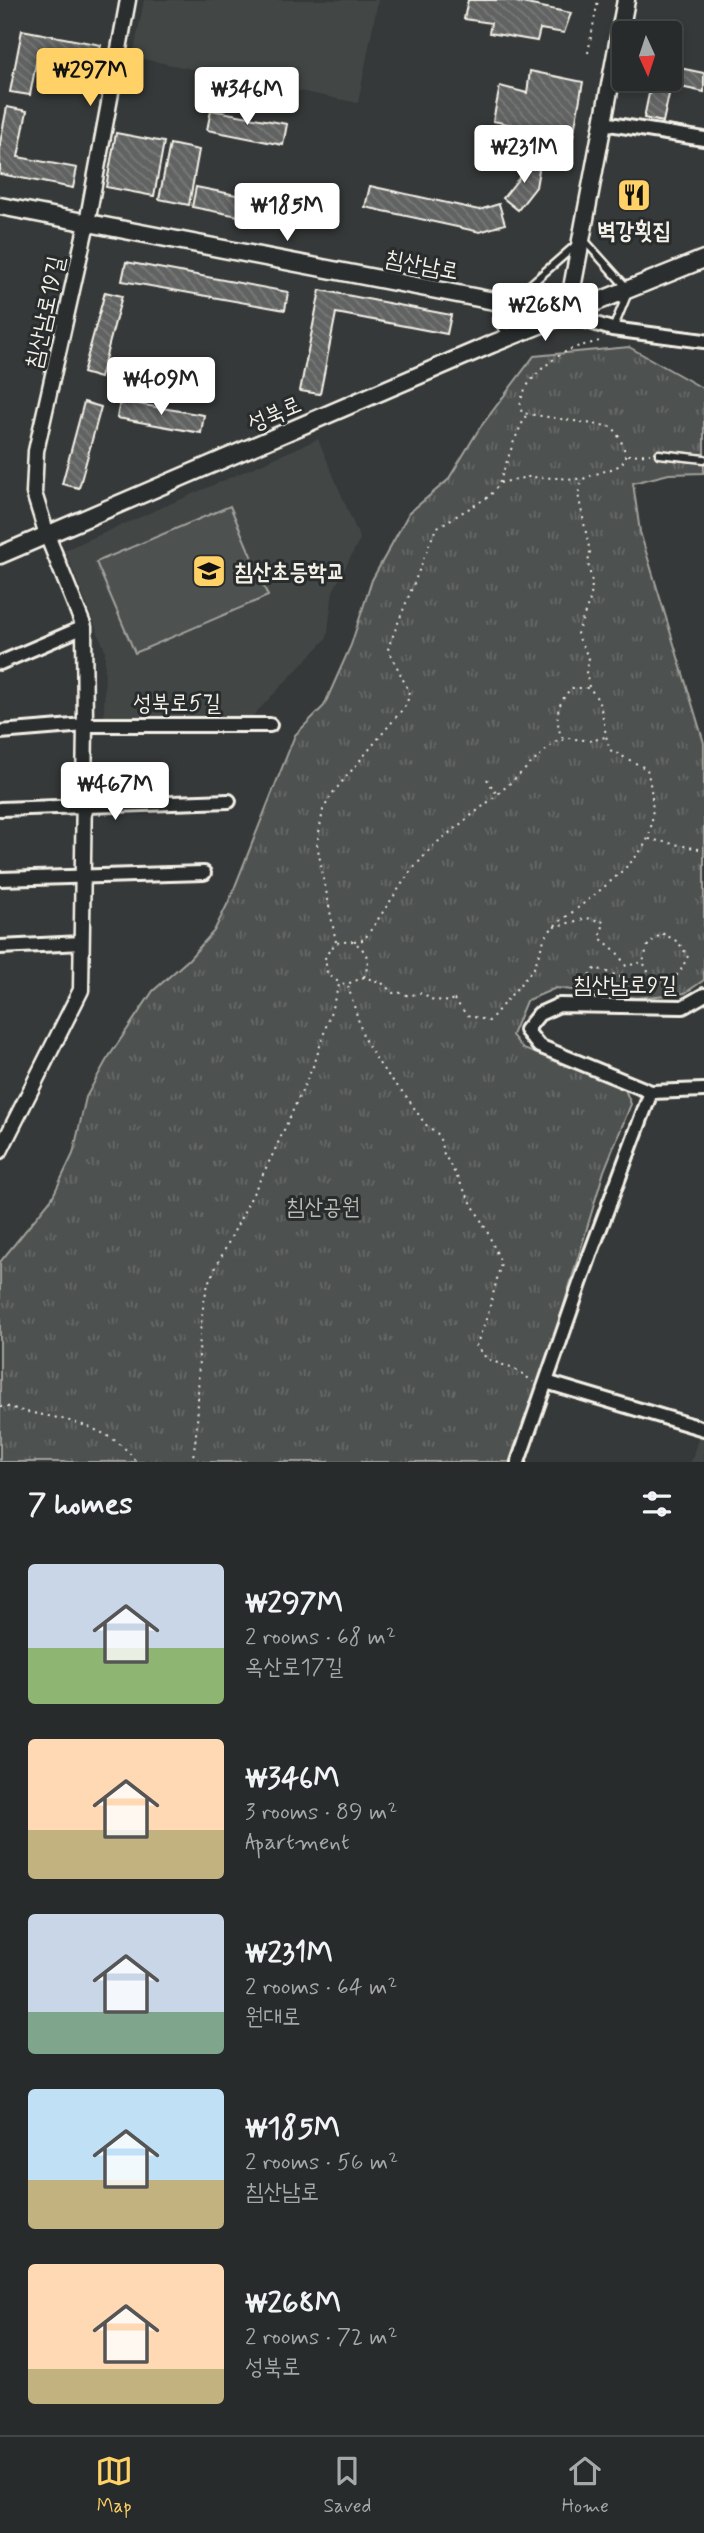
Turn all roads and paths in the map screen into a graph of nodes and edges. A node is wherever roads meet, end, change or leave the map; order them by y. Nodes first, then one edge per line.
1 (128, 0) edge
2 (598, 0) edge
3 (626, 0) edge
4 (588, 53) dead end
5 (603, 123) junction
6 (704, 139) edge
7 (0, 206) edge
8 (87, 223) junction
9 (581, 240) junction
10 (704, 259) edge
11 (629, 290) junction
12 (508, 304) junction
13 (567, 315) junction
14 (612, 329) junction
15 (509, 337) junction
16 (704, 341) edge
17 (527, 413) junction
18 (659, 454) joint
19 (627, 455) junction
20 (704, 459) edge
21 (583, 479) junction
22 (499, 484) junction
23 (47, 535) junction
24 (0, 555) edge
25 (84, 627) junction
26 (0, 663) edge
27 (589, 688) junction
28 (85, 725) junction
29 (270, 725) dead end
30 (0, 732) edge
31 (605, 737) junction
32 (567, 738) junction
33 (487, 779) dead end
34 (497, 795) junction
35 (229, 801) dead end
36 (84, 806) junction
37 (0, 809) edge
38 (648, 839) junction
39 (704, 850) edge
40 (204, 873) dead end
41 (83, 876) junction
42 (0, 878) edge
43 (553, 927) junction
44 (353, 941) junction
45 (82, 943) junction
46 (336, 943) junction
47 (0, 947) edge
48 (643, 962) junction
49 (364, 977) junction
50 (651, 978) junction
51 (339, 984) junction
52 (347, 985) junction
53 (704, 995) edge
54 (587, 996) dead end
55 (704, 1090) edge
56 (651, 1092) junction
57 (0, 1151) edge
58 (546, 1382) junction
59 (0, 1407) edge
60 (704, 1429) edge
61 (136, 1462) edge
62 (192, 1462) edge
63 (518, 1462) edge

1 - 8 street, 침산남로19길
2 - 4 path
3 - 5 main road
5 - 6 street
5 - 9 main road
7 - 8 main road, 침산남로
8 - 12 main road, 침산남로
8 - 23 street, 침산남로19길
9 - 11 lane
9 - 12 lane
9 - 13 main road
10 - 11 main road
11 - 13 main road
11 - 14 lane
12 - 13 main road, 침산남로
12 - 15 lane
13 - 14 street
13 - 15 main road, 성북로
14 - 16 street
14 - 17 path
15 - 23 main road, 성북로
17 - 19 path
17 - 22 path
18 - 19 path
18 - 20 lane
19 - 21 path
21 - 22 path
21 - 27 path
22 - 46 path
23 - 24 main road, 성북로
23 - 25 street
25 - 26 street
25 - 28 street
27 - 31 path
27 - 32 path
28 - 29 street, 성북로5길
28 - 30 street, 성북로5길
28 - 36 street
31 - 32 path
31 - 38 path
32 - 34 path
33 - 34 path
34 - 44 path
35 - 36 street
36 - 37 street
36 - 41 street
38 - 39 path
38 - 43 path
40 - 41 street
41 - 42 street
41 - 45 street
43 - 48 path
43 - 49 path
44 - 46 path
44 - 49 path
45 - 47 street
45 - 57 street
46 - 51 path
48 - 50 path
48 - 50 path
49 - 52 path
50 - 54 path
51 - 52 path
51 - 62 path
52 - 58 path
53 - 56 street, 침산남로9길
55 - 56 street
56 - 58 street
58 - 60 street
58 - 63 street
59 - 61 path

